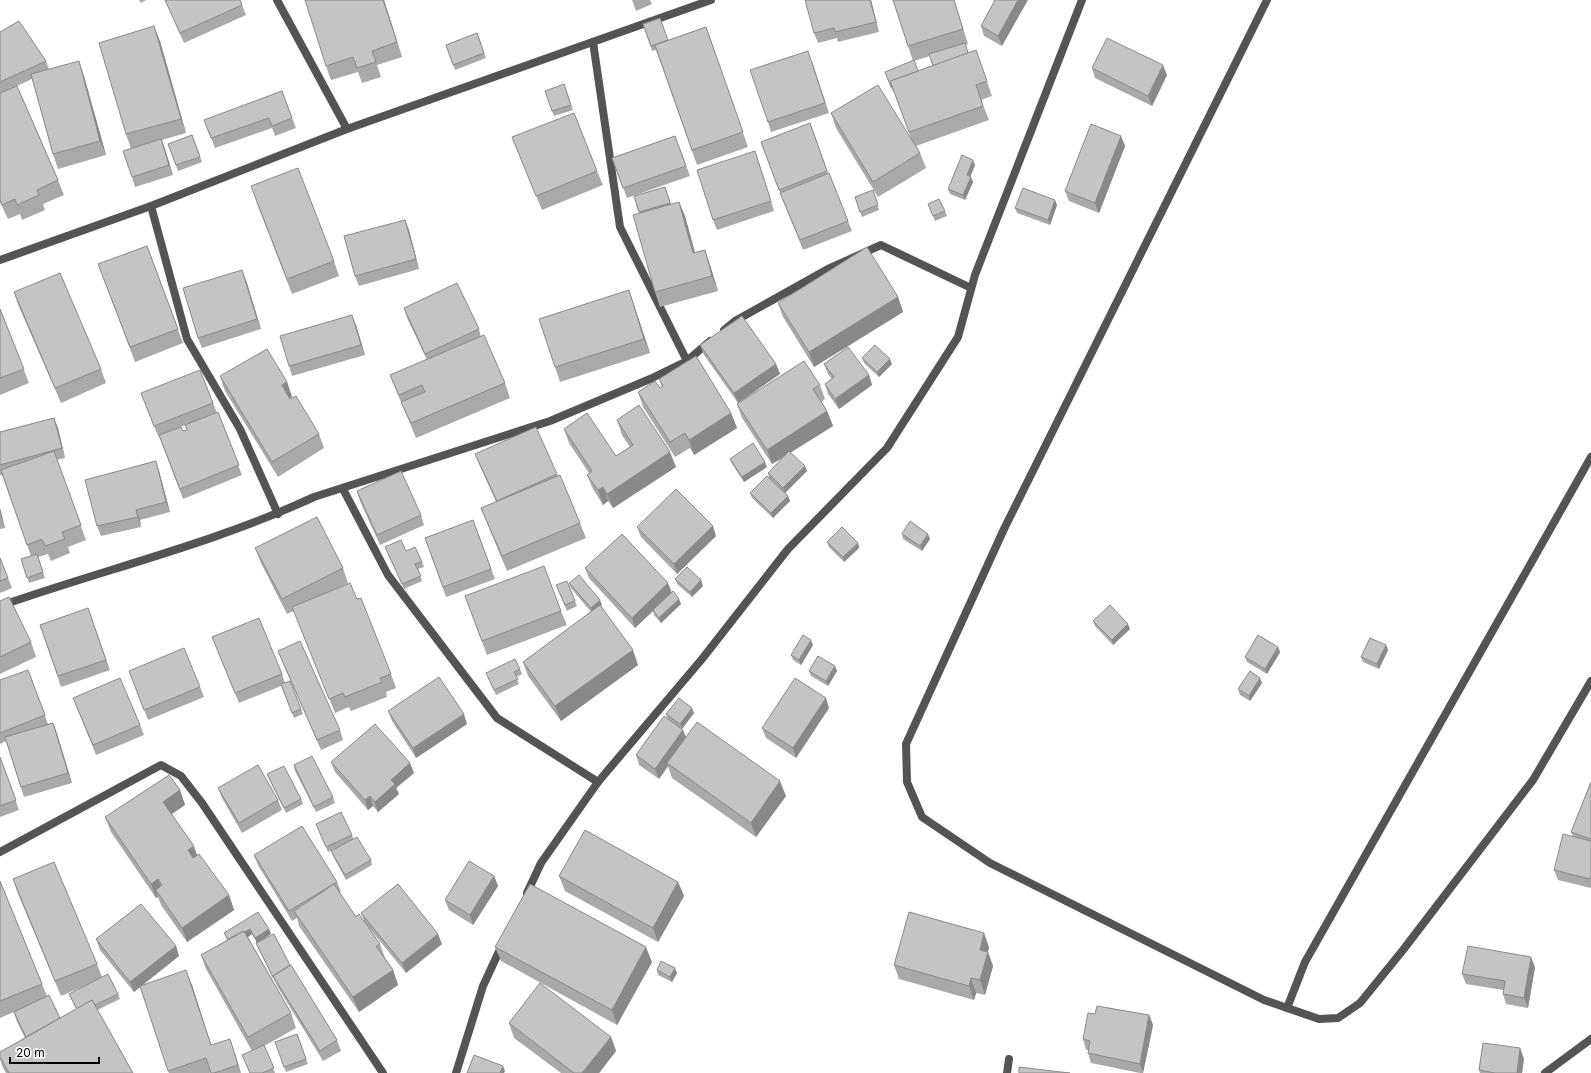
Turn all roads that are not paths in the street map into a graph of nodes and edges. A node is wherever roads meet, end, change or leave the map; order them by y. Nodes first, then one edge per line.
1 (277, 0) edge
2 (711, 0) edge
3 (1082, 0) edge
4 (1267, 0) edge
5 (593, 42) junction
6 (346, 129) junction
7 (151, 206) junction
8 (0, 260) edge
9 (971, 288) junction
10 (687, 361) junction
11 (1591, 457) edge
12 (343, 489) junction
13 (278, 514) junction
14 (0, 606) edge
15 (1591, 681) edge
16 (598, 782) junction
17 (0, 852) edge
18 (522, 904) edge
19 (506, 938) edge
20 (1287, 1008) junction
21 (1591, 1039) edge
22 (1009, 1059) dead end
23 (383, 1073) edge
24 (456, 1073) edge
25 (1006, 1073) edge
26 (1546, 1073) edge

1 - 6 street
2 - 5 street
3 - 9 street
4 - 20 street
5 - 6 street
5 - 10 street
6 - 7 street
7 - 8 street
7 - 13 street
9 - 10 street
9 - 16 street
10 - 12 street
11 - 20 street
12 - 13 street
12 - 16 street
13 - 14 street
15 - 20 street
16 - 18 street
17 - 23 street
19 - 24 street
21 - 26 street
22 - 25 street

